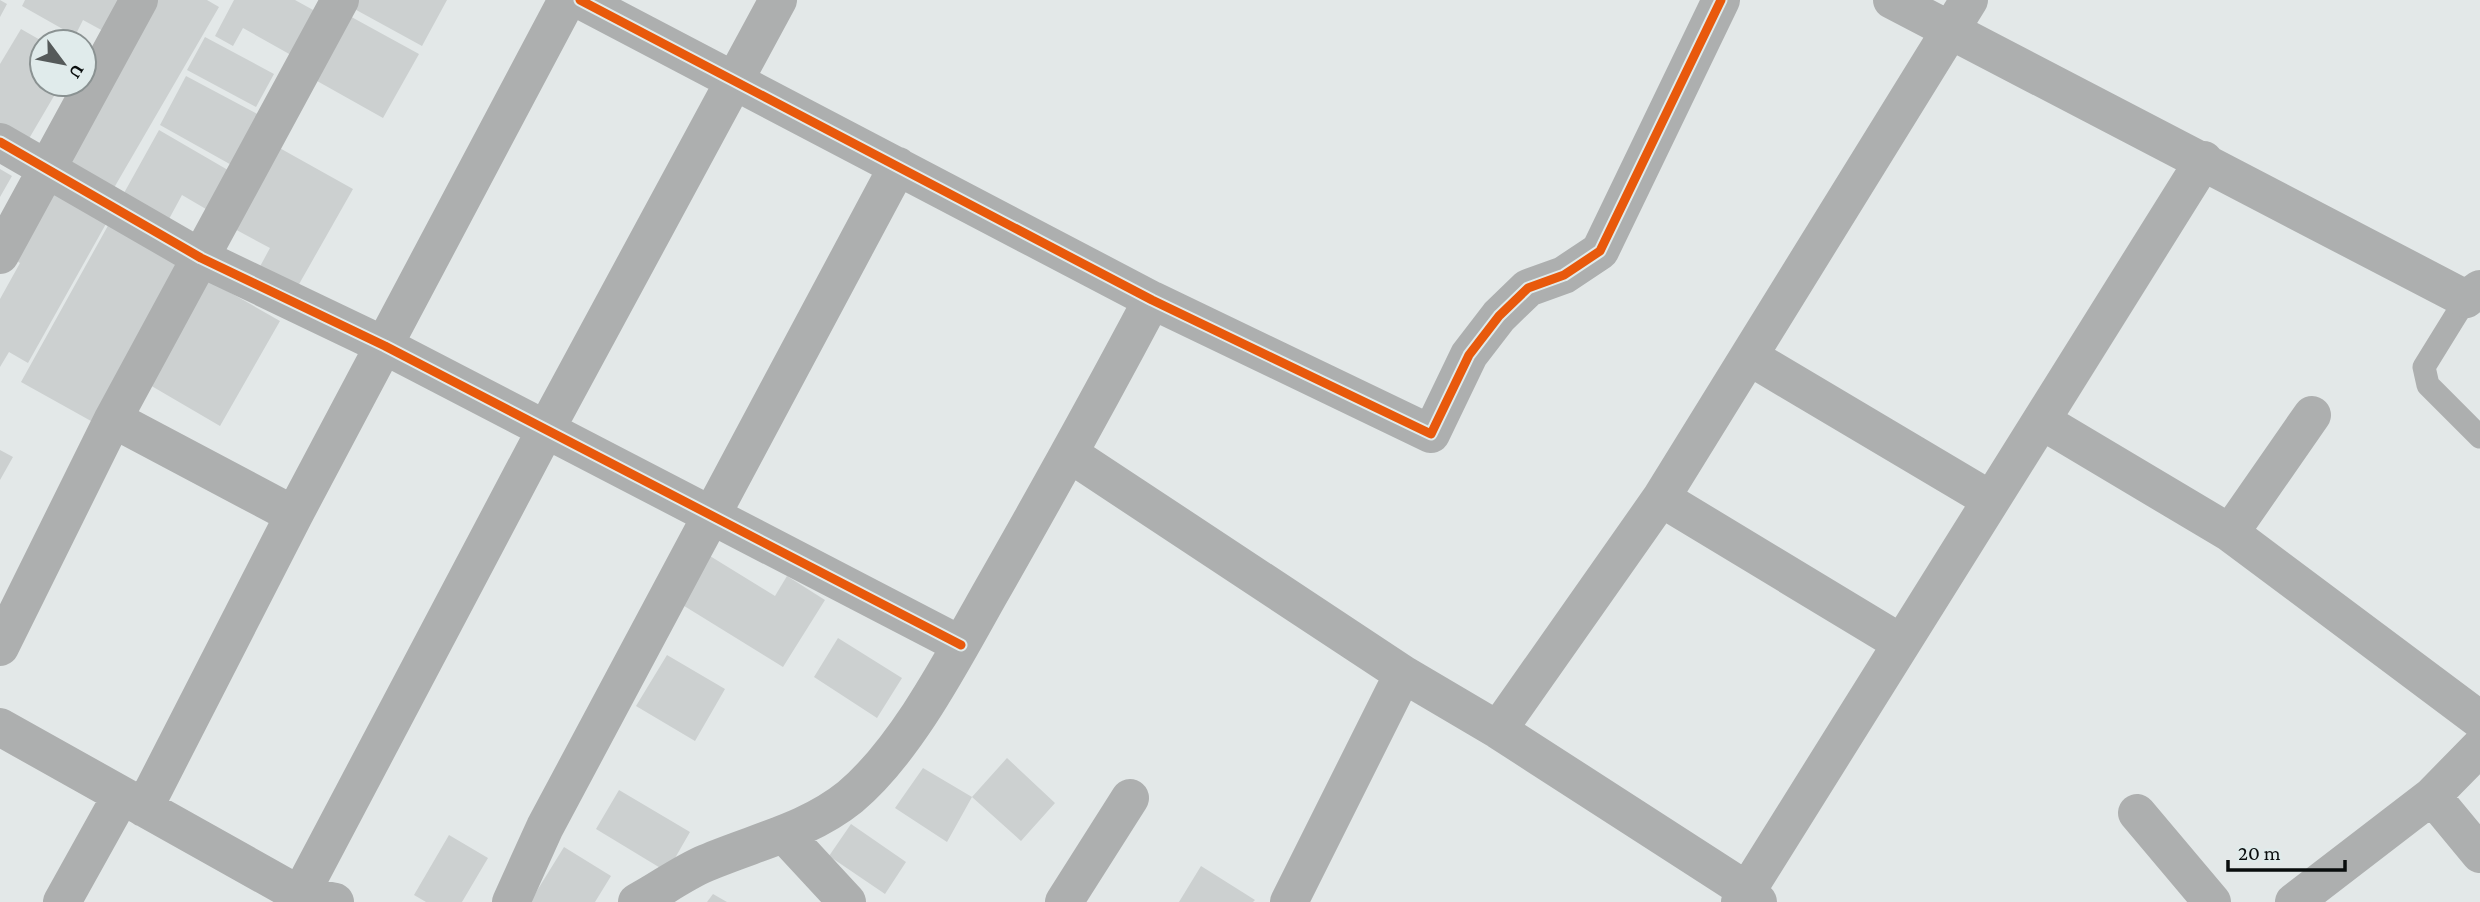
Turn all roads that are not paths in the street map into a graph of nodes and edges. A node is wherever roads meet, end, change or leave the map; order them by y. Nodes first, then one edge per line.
1 (139, 0) edge
2 (340, 0) edge
3 (567, 0) edge
4 (580, 0) edge
5 (778, 0) edge
6 (1721, 0) edge
7 (1892, 0) edge
8 (1959, 14) edge
9 (736, 82) junction
10 (0, 142) edge
11 (2204, 160) junction
12 (898, 166) junction
13 (46, 168) junction
14 (0, 255) edge
15 (201, 258) junction
16 (2473, 294) edge
17 (1152, 300) junction
18 (385, 346) junction
19 (1750, 357) junction
20 (2312, 415) dead end
21 (113, 419) junction
22 (2042, 421) junction
23 (545, 431) junction
24 (2480, 437) edge
25 (1070, 454) junction
26 (1661, 498) junction
27 (1991, 500) junction
28 (714, 514) junction
29 (294, 515) junction
30 (2230, 533) junction
31 (1901, 643) junction
32 (961, 645) junction
33 (0, 647) edge
34 (1403, 674) junction
35 (2480, 720) edge
36 (0, 727) edge
37 (1498, 730) junction
38 (2480, 747) edge
39 (2432, 796) junction
40 (1130, 797) dead end
41 (133, 802) junction
42 (2137, 813) dead end
43 (785, 835) junction
44 (2480, 854) edge
45 (1748, 898) edge
46 (317, 899) edge
47 (62, 902) edge
48 (511, 902) edge
49 (637, 902) edge
50 (846, 902) edge
51 (1064, 902) edge
52 (1289, 902) edge
53 (2211, 902) edge
54 (2294, 902) edge

1 - 13 street
2 - 15 street
3 - 18 street
4 - 9 street
5 - 9 street
6 - 17 street
7 - 8 street
8 - 11 street
8 - 19 street
9 - 12 street
9 - 23 street
10 - 13 street
11 - 16 street
11 - 22 street
12 - 17 street
12 - 28 street
13 - 14 street
13 - 15 street
15 - 18 street
15 - 21 street
16 - 24 lane
17 - 25 street
18 - 23 street
18 - 29 street
19 - 26 street
19 - 27 street
20 - 30 street
21 - 29 street
21 - 33 street
22 - 27 street
22 - 30 street
23 - 28 street
23 - 46 street
25 - 32 street
25 - 34 street
26 - 31 street
26 - 37 street
27 - 31 street
28 - 32 street
28 - 48 street
29 - 41 street
30 - 35 street
31 - 45 street
32 - 43 street
34 - 37 street
34 - 52 street
36 - 41 street
37 - 45 street
38 - 39 street
39 - 44 street
39 - 54 street
40 - 51 street
41 - 46 street
41 - 47 street
42 - 53 street
43 - 49 street
43 - 50 street

